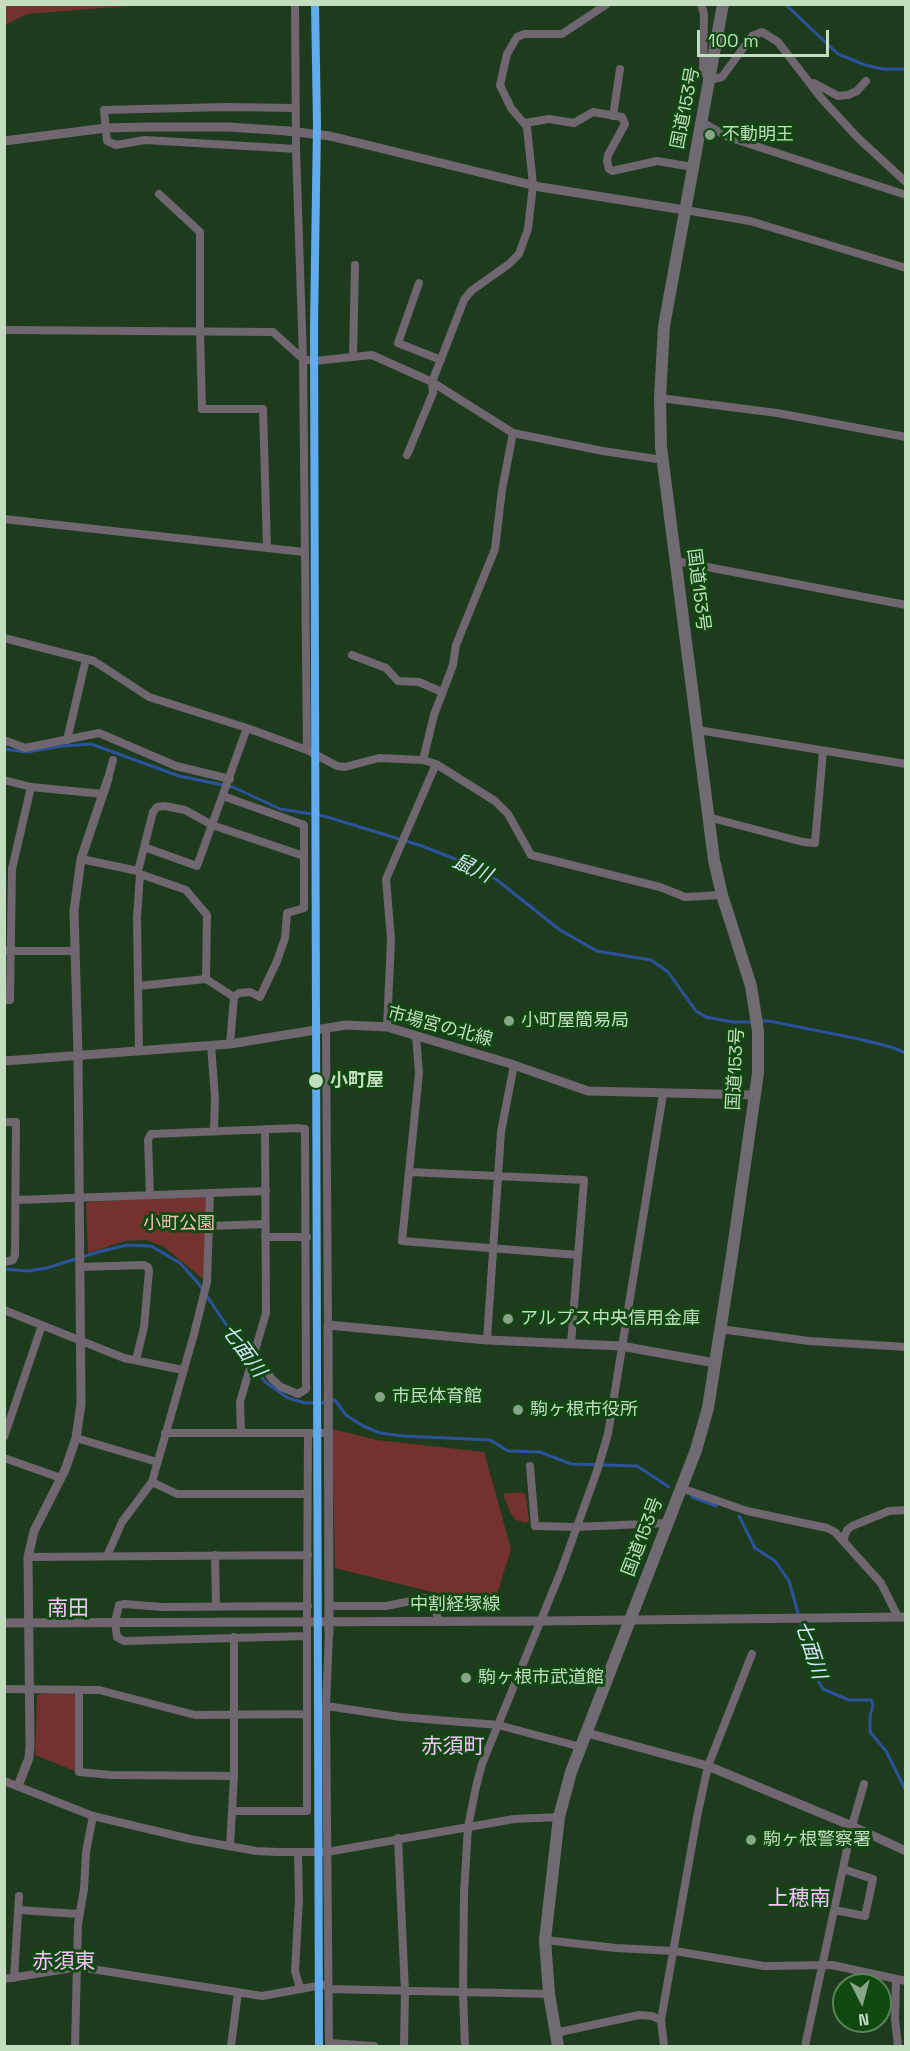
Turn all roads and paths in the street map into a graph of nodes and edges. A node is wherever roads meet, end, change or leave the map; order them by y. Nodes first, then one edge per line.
1 (295, 4) edge
2 (607, 4) edge
3 (701, 4) edge
4 (723, 4) edge
5 (620, 69) dead end
6 (710, 80) junction
7 (866, 81) dead end
8 (811, 84) junction
9 (296, 108) junction
10 (613, 116) junction
11 (702, 122) junction
12 (525, 123) junction
13 (106, 128) junction
14 (4, 141) edge
15 (296, 149) junction
16 (693, 167) junction
17 (906, 182) edge
18 (533, 185) junction
19 (159, 194) dead end
20 (906, 195) edge
21 (685, 210) junction
22 (356, 265) dead end
23 (906, 268) edge
24 (419, 284) dead end
25 (4, 330) edge
26 (200, 331) junction
27 (353, 357) junction
28 (303, 359) junction
29 (441, 360) junction
30 (432, 382) junction
31 (660, 398) junction
32 (513, 433) junction
33 (906, 437) edge
34 (407, 455) dead end
35 (663, 460) junction
36 (4, 519) edge
37 (267, 548) junction
38 (304, 552) junction
39 (676, 561) junction
40 (906, 605) edge
41 (4, 638) edge
42 (352, 655) dead end
43 (86, 659) junction
44 (442, 692) junction
45 (247, 728) junction
46 (697, 732) junction
47 (4, 740) edge
48 (67, 740) junction
49 (307, 750) junction
50 (823, 751) junction
51 (113, 760) dead end
52 (423, 760) junction
53 (436, 764) junction
54 (906, 764) edge
55 (108, 779) joint
56 (4, 780) edge
57 (230, 780) junction
58 (31, 787) junction
59 (103, 794) junction
60 (224, 794) junction
61 (708, 817) junction
62 (212, 825) junction
63 (144, 847) junction
64 (304, 856) junction
65 (81, 860) junction
66 (139, 872) junction
67 (722, 895) junction
68 (7, 951) edge
69 (75, 951) junction
70 (206, 979) junction
71 (138, 986) junction
72 (234, 997) junction
73 (4, 1000) edge
74 (387, 1027) junction
75 (326, 1028) junction
76 (416, 1036) junction
77 (230, 1044) junction
78 (211, 1045) junction
79 (139, 1050) junction
80 (78, 1054) junction
81 (4, 1060) edge
82 (514, 1065) junction
83 (663, 1094) junction
84 (755, 1095) junction
85 (4, 1122) edge
86 (265, 1129) junction
87 (214, 1131) junction
88 (409, 1172) junction
89 (498, 1176) junction
90 (266, 1191) junction
91 (210, 1193) junction
92 (150, 1195) junction
93 (79, 1198) junction
94 (16, 1200) junction
95 (266, 1224) junction
96 (210, 1226) junction
97 (265, 1237) junction
98 (307, 1237) junction
99 (493, 1249) junction
100 (578, 1255) junction
101 (4, 1262) edge
102 (80, 1265) junction
103 (4, 1310) edge
104 (42, 1325) junction
105 (328, 1325) junction
106 (720, 1329) junction
107 (81, 1340) junction
108 (487, 1340) junction
109 (571, 1344) junction
110 (621, 1347) junction
111 (906, 1347) edge
112 (254, 1355) junction
113 (136, 1360) junction
114 (715, 1363) junction
115 (183, 1370) junction
116 (4, 1405) edge
117 (14, 1408) junction
118 (308, 1432) junction
119 (165, 1433) junction
120 (241, 1433) junction
121 (329, 1433) junction
122 (4, 1437) edge
123 (75, 1438) junction
124 (4, 1458) edge
125 (157, 1462) junction
126 (530, 1466) dead end
127 (61, 1478) junction
128 (152, 1482) junction
129 (681, 1488) junction
130 (307, 1494) junction
131 (906, 1510) edge
132 (667, 1523) junction
133 (576, 1527) junction
134 (843, 1541) junction
135 (215, 1555) junction
136 (308, 1555) junction
137 (107, 1556) junction
138 (28, 1557) junction
139 (216, 1606) junction
140 (308, 1608) junction
141 (329, 1609) junction
142 (902, 1617) edge
143 (630, 1620) junction
144 (437, 1621) junction
145 (542, 1621) junction
146 (115, 1622) junction
147 (4, 1623) edge
148 (28, 1623) junction
149 (329, 1633) joint
150 (307, 1634) junction
151 (234, 1637) junction
152 (752, 1654) dead end
153 (4, 1689) edge
154 (28, 1690) junction
155 (79, 1690) junction
156 (326, 1706) junction
157 (307, 1714) junction
158 (234, 1715) junction
159 (498, 1725) junction
160 (587, 1733) junction
161 (581, 1747) junction
162 (708, 1766) junction
163 (234, 1776) junction
164 (4, 1781) edge
165 (864, 1784) dead end
166 (18, 1786) junction
167 (233, 1811) junction
168 (93, 1816) junction
169 (559, 1818) junction
170 (852, 1826) junction
171 (468, 1827) junction
172 (398, 1838) junction
173 (230, 1846) junction
174 (906, 1851) edge
175 (327, 1852) junction
176 (298, 1853) junction
177 (843, 1869) junction
178 (19, 1896) dead end
179 (19, 1910) junction
180 (834, 1910) junction
181 (79, 1914) junction
182 (545, 1940) junction
183 (675, 1952) junction
184 (78, 1966) junction
185 (822, 1966) junction
186 (14, 1978) junction
187 (4, 1979) edge
188 (896, 1979) junction
189 (906, 1981) edge
190 (328, 1987) junction
191 (300, 1988) junction
192 (238, 1992) junction
193 (405, 1992) junction
194 (463, 1993) junction
195 (549, 1994) junction
196 (661, 2020) junction
197 (555, 2033) junction
198 (328, 2045) edge
199 (75, 2046) edge
200 (231, 2046) edge
201 (374, 2046) edge
202 (404, 2046) edge
203 (465, 2046) edge
204 (558, 2046) edge
205 (664, 2046) edge
206 (805, 2046) edge
207 (898, 2046) edge

1 - 9 street
2 - 12 street
3 - 6 street
4 - 6 highway, 国道153号
5 - 10 street
6 - 8 street
6 - 11 highway, 国道153号
7 - 8 street
8 - 17 street
9 - 13 street
9 - 15 street
10 - 12 street
10 - 16 street
11 - 16 highway, 国道153号
11 - 20 street
12 - 18 street
13 - 14 street
13 - 15 street
13 - 18 street, bridge
15 - 28 street
16 - 21 highway, 国道153号
18 - 21 street
18 - 29 street
19 - 26 street
21 - 23 street
21 - 31 highway, 国道153号
22 - 27 street
24 - 29 street
25 - 26 street
26 - 28 street
26 - 37 street
27 - 28 street
27 - 30 street
28 - 38 street
29 - 30 street
30 - 32 street
30 - 34 street
31 - 33 street
31 - 35 highway, 国道153号
32 - 35 street
32 - 44 street
35 - 39 highway, 国道153号
36 - 37 street
37 - 38 street
38 - 49 street
39 - 40 street
39 - 46 highway, 国道153号
41 - 43 street
42 - 44 street
43 - 45 street
43 - 48 street
44 - 52 street
45 - 49 street
45 - 57 street
46 - 50 street
46 - 61 highway, 国道153号
47 - 48 street
48 - 57 street
49 - 52 street
50 - 54 street
50 - 61 street
51 - 55 street
52 - 53 street
53 - 67 street
53 - 74 street
55 - 59 street
56 - 58 street
57 - 60 street
58 - 59 street
58 - 68 street
59 - 65 street
60 - 62 street
60 - 64 street
61 - 67 highway, 国道153号
62 - 63 street
62 - 63 street
62 - 64 street
63 - 66 street
64 - 72 street
65 - 66 street
65 - 69 street
66 - 70 street
66 - 71 street
67 - 84 highway, 国道153号
68 - 69 street
68 - 73 street
69 - 80 street
70 - 71 street
70 - 72 street
71 - 79 street
72 - 77 street
74 - 75 street, 市場宮の北線
74 - 76 street, 市場宮の北線
75 - 77 street, 市場宮の北線
75 - 105 street
76 - 82 street, 市場宮の北線
76 - 88 street
77 - 78 street, 市場宮の北線
78 - 79 street, 市場宮の北線
78 - 87 street
79 - 80 street, 市場宮の北線
80 - 81 street, 市場宮の北線
80 - 93 street
82 - 83 street, 市場宮の北線
82 - 89 street
83 - 84 street, 市場宮の北線
83 - 110 street
84 - 106 highway, 国道153号
85 - 94 street
86 - 87 street
86 - 90 street
86 - 98 street
87 - 92 street
88 - 89 street
88 - 99 street
89 - 99 street
89 - 100 street
90 - 91 street
90 - 95 street
91 - 92 street
91 - 96 street
92 - 93 street
93 - 94 street
93 - 102 street
94 - 101 street
95 - 96 street
95 - 97 street
96 - 115 street
97 - 98 street
97 - 112 street
98 - 112 street
99 - 100 street
99 - 108 street
100 - 109 street
102 - 107 street
102 - 113 street
103 - 104 street
104 - 107 street
104 - 117 street
105 - 108 street
105 - 121 street
106 - 111 street
106 - 114 highway, 国道153号
107 - 113 street
107 - 123 street
108 - 109 street
109 - 110 street
110 - 114 street
110 - 133 street
112 - 120 street
113 - 115 street
114 - 129 highway, 国道153号
115 - 119 street
116 - 117 street
117 - 122 street
118 - 120 street
118 - 121 street
118 - 130 street
119 - 120 street
119 - 125 street
121 - 141 street
123 - 125 street
123 - 127 street
124 - 127 street
125 - 128 street
126 - 133 street
127 - 138 street
128 - 130 street
128 - 137 street
129 - 132 highway, 国道153号
129 - 134 street
130 - 136 street
131 - 134 street
132 - 133 street
132 - 143 highway, 国道153号
133 - 145 street
134 - 142 street
135 - 136 street
135 - 137 street
135 - 139 street
136 - 140 street
137 - 138 street
138 - 148 street
139 - 140 street
139 - 146 street
140 - 150 street, bridge
141 - 144 street
141 - 149 street, bridge
142 - 143 street, 中割経塚線
143 - 145 street, 中割経塚線
143 - 160 highway, 国道153号
144 - 145 street, 中割経塚線
144 - 146 street, 中割経塚線
145 - 159 street
146 - 148 street, 中割経塚線
146 - 151 street
147 - 148 street, 中割経塚線
148 - 154 street
149 - 156 street
150 - 151 street
150 - 157 street
151 - 158 street
152 - 162 street
153 - 154 street
154 - 155 street
154 - 166 street
155 - 158 street
155 - 163 street
156 - 159 street
156 - 175 street
157 - 158 street
157 - 167 street
158 - 163 street
159 - 161 street
159 - 171 street
160 - 161 highway, 国道153号
160 - 162 street
161 - 169 highway, 国道153号
162 - 170 street
162 - 183 street
163 - 167 street
164 - 166 street
165 - 170 street
166 - 168 street
167 - 173 street
168 - 173 street
168 - 181 street
169 - 171 street
169 - 182 highway, 国道153号
170 - 174 street
170 - 177 street
171 - 172 street
171 - 194 street
172 - 175 street
172 - 193 street
173 - 176 street
175 - 176 street
175 - 190 street
176 - 191 street
177 - 180 street
177 - 180 street
178 - 179 street
179 - 181 street
179 - 186 street
180 - 185 street
181 - 184 street
182 - 183 street
182 - 195 highway, 国道153号
183 - 185 street
183 - 196 street
184 - 186 street
184 - 192 street
184 - 199 street
185 - 188 street
185 - 206 street
186 - 187 street
188 - 189 street
188 - 207 street
190 - 191 street
190 - 193 street
190 - 198 street
191 - 192 street
192 - 200 street
193 - 194 street
193 - 202 street
194 - 195 street
194 - 203 street
195 - 197 highway, 国道153号
196 - 197 street
196 - 205 street
197 - 204 highway, 国道153号
198 - 201 street

